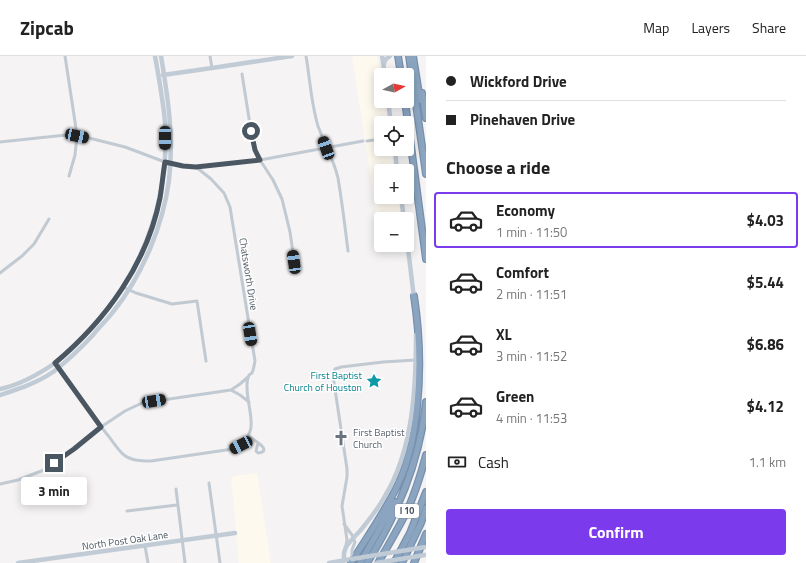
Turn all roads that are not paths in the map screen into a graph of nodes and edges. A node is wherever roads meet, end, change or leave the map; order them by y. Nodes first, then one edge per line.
1 (65, 56) edge
2 (155, 56) edge
3 (161, 56) edge
4 (210, 56) edge
5 (292, 56) edge
6 (306, 56) edge
7 (382, 56) edge
8 (390, 56) edge
9 (398, 56) edge
10 (410, 56) edge
11 (415, 56) edge
12 (414, 63) junction
13 (383, 65) junction
14 (212, 68) junction
15 (384, 68) edge
16 (400, 68) edge
17 (164, 74) junction
18 (242, 74) dead end
19 (158, 75) junction
20 (405, 108) edge
21 (426, 118) edge
22 (77, 136) junction
23 (374, 140) edge
24 (0, 142) edge
25 (426, 147) edge
26 (326, 148) junction
27 (260, 160) junction
28 (165, 162) junction
29 (170, 163) junction
30 (196, 167) junction
31 (426, 174) edge
32 (69, 176) dead end
33 (49, 219) dead end
34 (152, 228) junction
35 (157, 230) junction
36 (348, 251) dead end
37 (408, 252) edge
38 (426, 259) edge
39 (0, 273) edge
40 (296, 273) dead end
41 (124, 287) junction
42 (128, 290) junction
43 (414, 296) junction
44 (416, 360) junction
45 (206, 361) dead end
46 (57, 366) junction
47 (248, 378) junction
48 (15, 387) junction
49 (0, 389) edge
50 (231, 390) junction
51 (0, 395) edge
52 (249, 402) junction
53 (426, 402) edge
54 (101, 427) junction
55 (248, 436) junction
56 (258, 443) dead end
57 (426, 455) edge
58 (409, 476) junction
59 (209, 483) dead end
60 (0, 484) edge
61 (176, 489) dead end
62 (426, 492) edge
63 (177, 505) junction
64 (426, 508) edge
65 (127, 511) dead end
66 (344, 523) junction
67 (235, 533) dead end
68 (426, 534) edge
69 (217, 536) junction
70 (354, 538) junction
71 (182, 540) junction
72 (145, 546) junction
73 (346, 547) junction
74 (426, 547) edge
75 (425, 555) edge
76 (351, 559) edge
77 (55, 560) edge
78 (344, 562) edge
79 (18, 563) edge
80 (148, 563) edge
81 (185, 563) edge
82 (220, 563) edge
83 (329, 563) edge
84 (360, 563) edge
85 (367, 563) edge
86 (377, 563) edge
87 (394, 563) edge
88 (402, 563) edge
89 (414, 563) edge

1 - 22 street
2 - 19 main road
3 - 17 main road
4 - 14 street
5 - 14 main road
6 - 26 street
7 - 13 main road
8 - 13 main road
9 - 16 highway
10 - 12 highway
11 - 12 highway
12 - 21 highway
12 - 25 highway
12 - 31 highway
13 - 15 main road
14 - 17 main road
17 - 19 main road
17 - 29 main road
18 - 27 street
19 - 28 main road
20 - 38 highway
22 - 24 street
22 - 28 street
22 - 32 street
23 - 26 street
26 - 27 street
26 - 36 street
27 - 30 street
27 - 40 street
28 - 29 street
28 - 34 main road
29 - 30 street
29 - 35 main road
30 - 47 street, Chatsworth Drive
33 - 39 street
34 - 35 main road
34 - 41 main road
35 - 42 main road
37 - 43 main road
41 - 42 street
41 - 46 main road
42 - 45 street
42 - 46 main road
43 - 44 main road
43 - 76 highway
44 - 66 street
44 - 70 main road
46 - 48 main road
46 - 54 street
47 - 50 street
47 - 52 street, Chatsworth Drive
48 - 49 main road
48 - 51 main road
50 - 52 street
50 - 54 street
52 - 55 street, Chatsworth Drive
53 - 58 highway
54 - 55 street
54 - 60 street
55 - 56 street
57 - 86 highway, I 10
58 - 84 highway
58 - 85 highway
59 - 69 street
61 - 63 street
62 - 87 highway
63 - 65 street
63 - 71 street
64 - 88 highway, I 10
66 - 70 street
66 - 73 street
67 - 69 main road, North Post Oak Lane
68 - 89 highway
69 - 71 main road, North Post Oak Lane
69 - 82 street
70 - 73 main road
70 - 76 street
71 - 72 main road, North Post Oak Lane
71 - 81 street
72 - 77 main road, North Post Oak Lane
72 - 80 street
73 - 78 main road
74 - 76 main road, bridge
75 - 86 main road, bridge
76 - 78 main road
77 - 79 main road, North Post Oak Lane
78 - 83 main road

